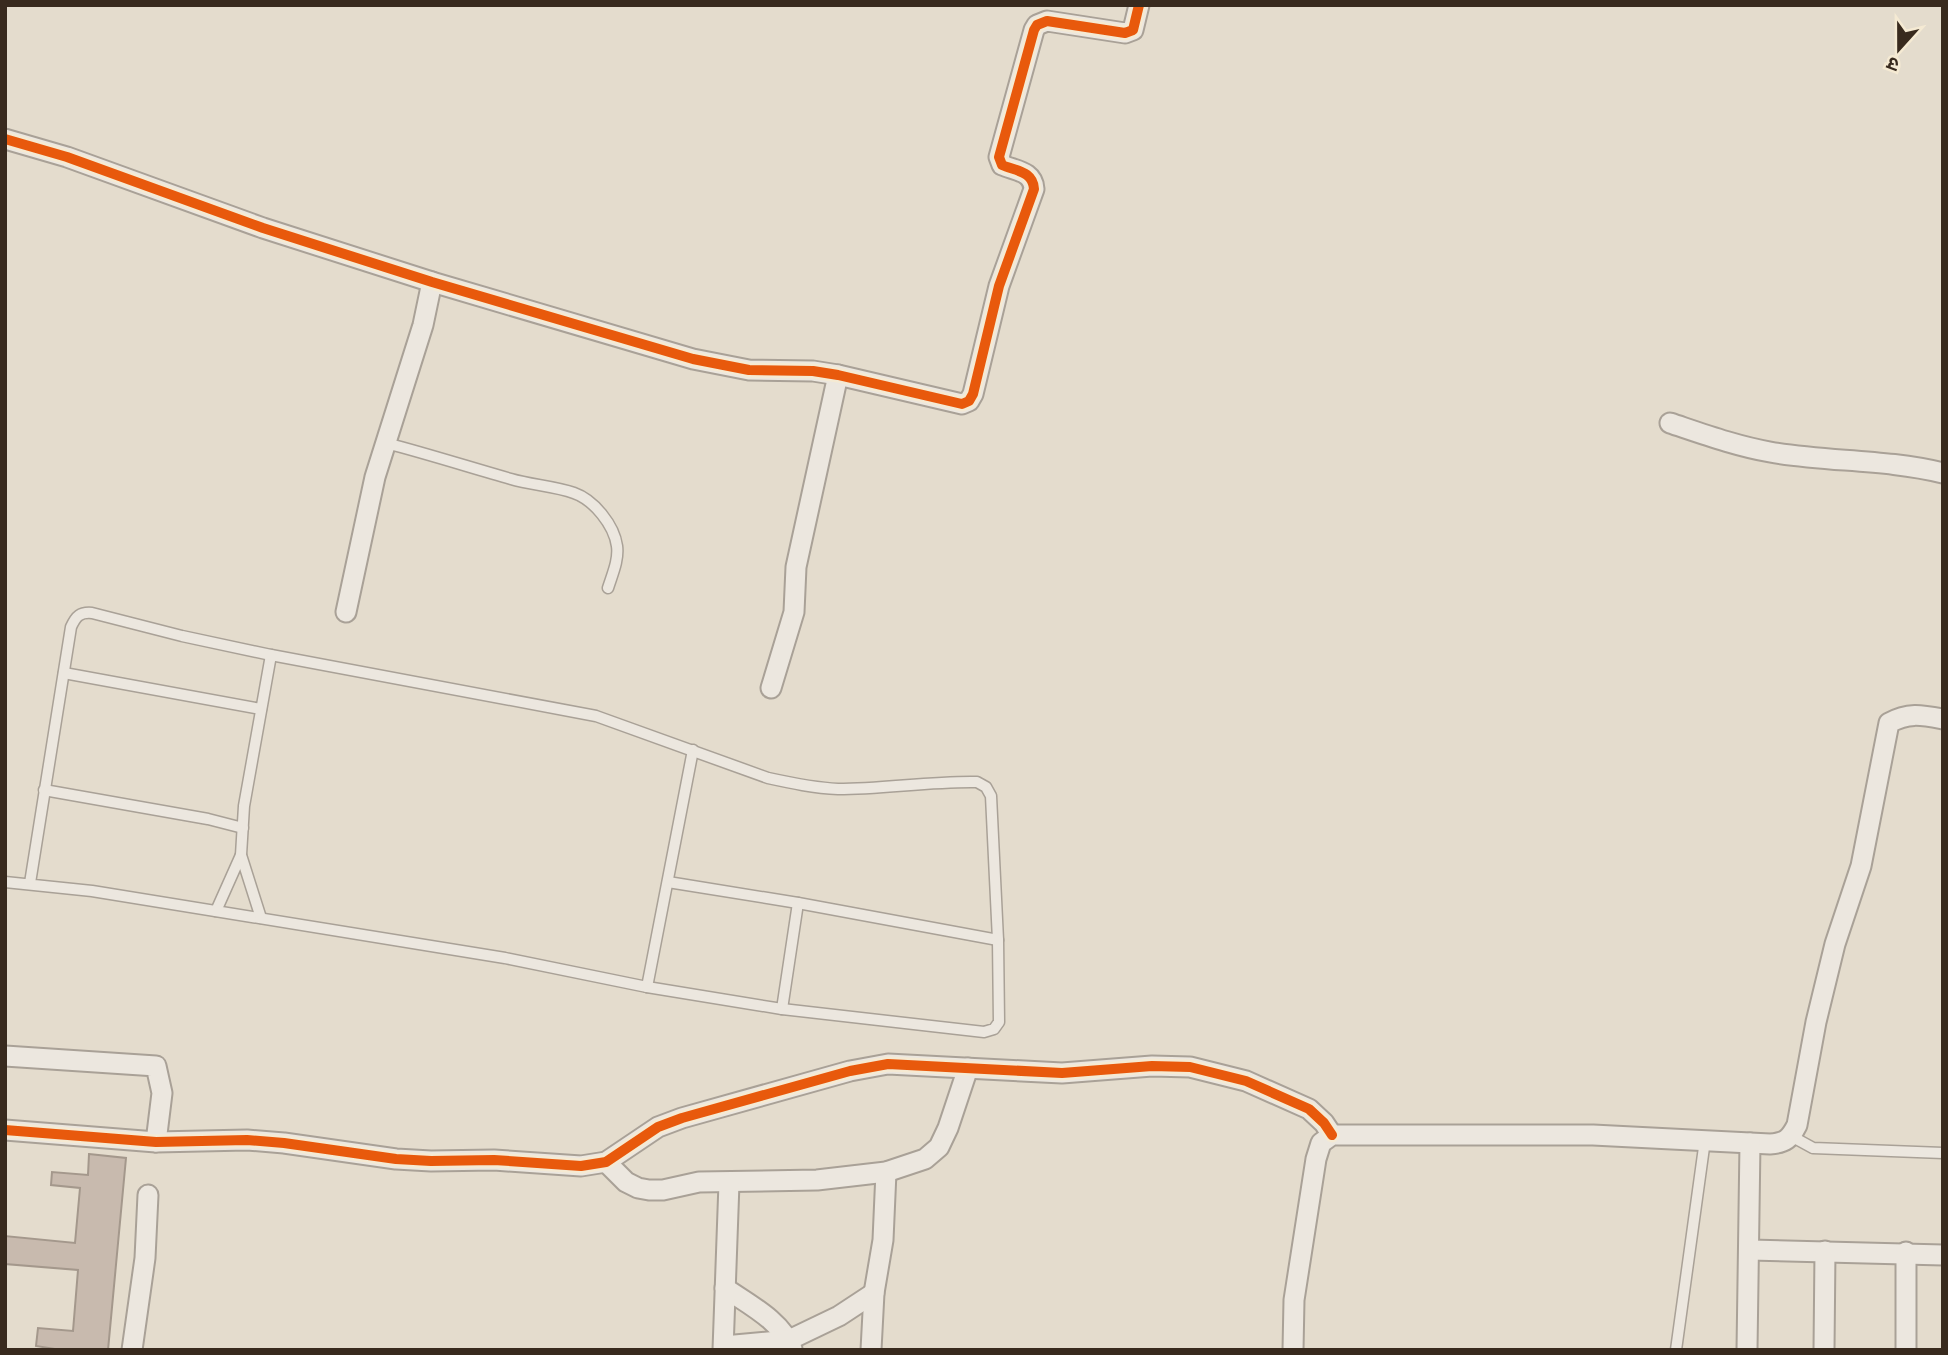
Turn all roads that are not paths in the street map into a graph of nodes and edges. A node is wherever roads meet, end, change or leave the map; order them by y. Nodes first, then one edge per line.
1 (1139, 5) edge
2 (5, 139) edge
3 (432, 282) junction
4 (838, 374) junction
5 (1670, 423) dead end
6 (386, 443) junction
7 (1943, 473) edge
8 (608, 588) dead end
9 (346, 612) dead end
10 (271, 654) junction
11 (64, 673) junction
12 (771, 688) dead end
13 (261, 709) junction
14 (1943, 719) edge
15 (693, 750) junction
16 (44, 790) junction
17 (243, 828) junction
18 (242, 855) junction
19 (5, 882) edge
20 (30, 883) junction
21 (668, 883) junction
22 (798, 903) junction
23 (216, 911) junction
24 (261, 918) junction
25 (998, 940) junction
26 (647, 986) junction
27 (782, 1009) junction
28 (5, 1056) edge
29 (968, 1068) junction
30 (5, 1130) edge
31 (1332, 1135) junction
32 (1791, 1136) junction
33 (1705, 1139) junction
34 (156, 1142) junction
35 (1750, 1143) junction
36 (1943, 1153) edge
37 (606, 1163) junction
38 (886, 1172) junction
39 (729, 1183) junction
40 (148, 1195) dead end
41 (1750, 1250) junction
42 (1825, 1251) junction
43 (1906, 1252) junction
44 (1943, 1255) edge
45 (726, 1287) junction
46 (874, 1293) junction
47 (791, 1345) edge
48 (724, 1348) edge
49 (132, 1350) edge
50 (871, 1350) edge
51 (1293, 1350) edge
52 (1676, 1350) edge
53 (1747, 1350) edge
54 (1824, 1350) edge
55 (1906, 1350) edge

1 - 4 street
2 - 3 street
3 - 4 street
3 - 6 street
4 - 12 street
5 - 7 street
6 - 8 lane
6 - 9 street
10 - 11 lane
10 - 13 lane
10 - 15 lane
11 - 13 lane
11 - 16 lane
13 - 17 lane
14 - 32 street
15 - 21 lane
15 - 25 lane
16 - 17 lane
16 - 20 lane
17 - 18 lane
18 - 23 lane
18 - 24 lane
19 - 20 lane
20 - 23 lane
21 - 22 lane
21 - 26 lane
22 - 25 lane
22 - 27 lane
23 - 24 lane
24 - 26 lane
25 - 27 lane
26 - 27 lane
28 - 34 street
29 - 31 street
29 - 37 street
29 - 38 street
30 - 34 street
31 - 33 street
31 - 51 street
32 - 35 street
32 - 36 lane
33 - 35 street
33 - 52 lane
34 - 37 street
35 - 41 street
37 - 39 street
38 - 39 street
38 - 46 street
39 - 45 street
40 - 49 street
41 - 42 street
41 - 53 street
42 - 43 street
42 - 54 street
43 - 44 street
43 - 55 street
45 - 47 street
45 - 48 street
46 - 47 street
46 - 50 street
47 - 48 street

